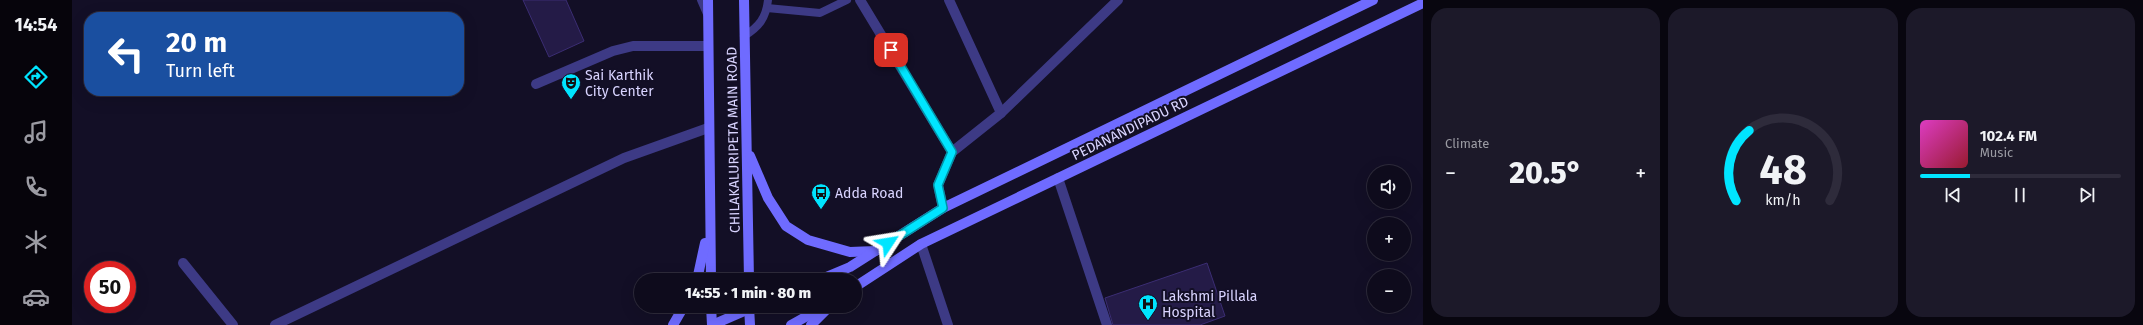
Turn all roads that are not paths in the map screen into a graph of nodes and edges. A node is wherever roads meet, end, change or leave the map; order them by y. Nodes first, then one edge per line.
1 (701, 0) edge
2 (708, 0) edge
3 (744, 0) edge
4 (847, 0) edge
5 (860, 0) edge
6 (1118, 0) edge
7 (1374, 0) edge
8 (954, 2) edge
9 (1423, 3) edge
10 (767, 4) edge
11 (744, 36) junction
12 (708, 41) junction
13 (536, 84) dead end
14 (1001, 113) junction
15 (708, 128) junction
16 (748, 152) junction
17 (952, 152) junction
18 (1058, 178) junction
19 (943, 208) junction
20 (709, 221) junction
21 (921, 244) junction
22 (876, 251) junction
23 (183, 263) dead end
24 (698, 273) edge
25 (710, 273) edge
26 (749, 273) edge
27 (836, 273) edge
28 (862, 283) edge
29 (680, 313) edge
30 (711, 313) edge
31 (738, 313) edge
32 (751, 313) edge
33 (812, 313) edge
34 (823, 313) edge
35 (233, 325) edge
36 (275, 325) edge
37 (674, 325) edge
38 (712, 325) edge
39 (750, 325) edge
40 (791, 325) edge
41 (812, 325) edge
42 (948, 325) edge
43 (1107, 325) edge

1 - 12 lane
2 - 12 main road, CHILAKALURIPETA MAIN ROAD
3 - 11 main road, CHILAKALURIPETA MAIN ROAD
4 - 10 lane
5 - 17 street
6 - 14 street
7 - 19 main road, PEDANANDIPADU RD
8 - 14 street
9 - 18 main road, PEDANANDIPADU RD
10 - 11 lane
11 - 16 main road, CHILAKALURIPETA MAIN ROAD
12 - 13 street
12 - 15 main road, CHILAKALURIPETA MAIN ROAD
14 - 17 street
15 - 20 main road, CHILAKALURIPETA MAIN ROAD
15 - 36 street
16 - 22 main road
16 - 26 main road, CHILAKALURIPETA MAIN ROAD
17 - 19 street
18 - 21 main road, PEDANANDIPADU RD
18 - 43 street
19 - 22 main road, PEDANANDIPADU RD
20 - 24 main road
20 - 25 main road, CHILAKALURIPETA MAIN ROAD
21 - 28 main road, PEDANANDIPADU RD
21 - 42 street
22 - 27 main road, PEDANANDIPADU RD
23 - 35 street
29 - 37 main road
30 - 38 main road
31 - 38 main road
32 - 39 main road
33 - 40 main road
34 - 41 main road

